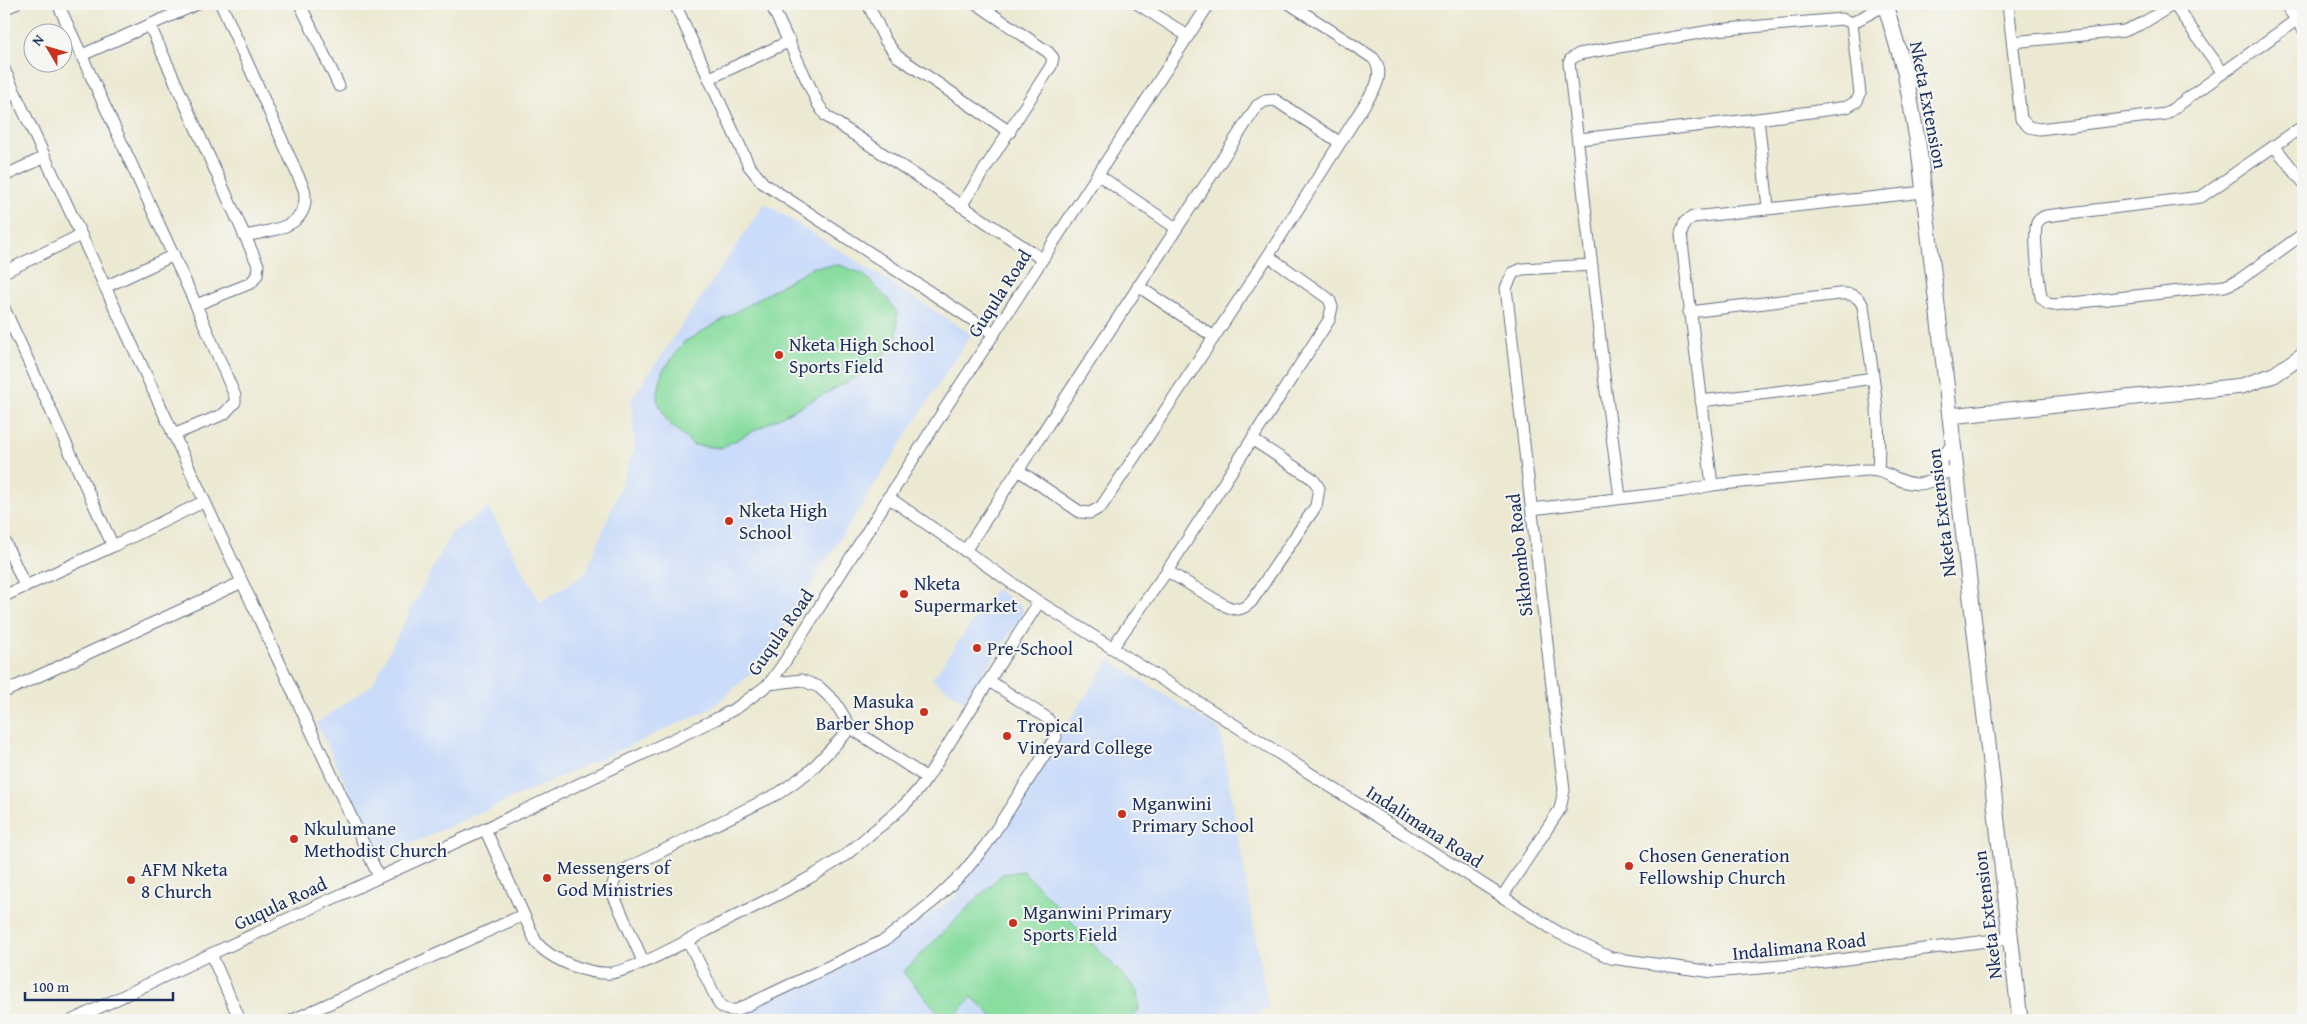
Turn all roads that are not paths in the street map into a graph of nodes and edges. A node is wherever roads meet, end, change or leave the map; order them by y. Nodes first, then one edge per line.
1 (15, 4) edge
2 (58, 4) edge
3 (197, 4) edge
4 (221, 4) edge
5 (300, 4) edge
6 (675, 4) edge
7 (771, 4) edge
8 (868, 4) edge
9 (978, 4) edge
10 (1138, 4) edge
11 (1209, 4) edge
12 (1290, 4) edge
13 (1885, 4) edge
14 (2008, 4) edge
15 (2174, 4) edge
16 (2285, 4) edge
17 (4, 9) edge
18 (2301, 22) edge
19 (1852, 23) junction
20 (150, 26) junction
21 (1188, 36) junction
22 (790, 41) junction
23 (2013, 42) junction
24 (82, 55) junction
25 (4, 68) edge
26 (2223, 74) junction
27 (710, 78) junction
28 (339, 86) dead end
29 (1758, 120) junction
30 (2303, 126) edge
31 (1010, 132) junction
32 (1579, 139) junction
33 (1339, 142) junction
34 (2275, 147) junction
35 (46, 157) junction
36 (1097, 174) junction
37 (4, 176) edge
38 (2303, 182) edge
39 (1924, 192) junction
40 (961, 206) junction
41 (1768, 207) junction
42 (1176, 228) junction
43 (2303, 234) edge
44 (81, 235) junction
45 (244, 236) junction
46 (174, 255) junction
47 (1268, 256) junction
48 (1042, 259) junction
49 (1592, 265) junction
50 (4, 272) edge
51 (105, 286) junction
52 (1138, 286) junction
53 (196, 305) junction
54 (4, 308) edge
55 (1689, 312) junction
56 (994, 334) junction
57 (1214, 337) junction
58 (2303, 355) edge
59 (1873, 378) junction
60 (1701, 401) junction
61 (1950, 416) junction
62 (173, 435) junction
63 (1252, 440) junction
64 (1018, 470) junction
65 (1878, 470) junction
66 (1949, 472) junction
67 (1712, 485) junction
68 (888, 497) junction
69 (1620, 497) junction
70 (203, 502) junction
71 (1532, 508) junction
72 (4, 540) edge
73 (113, 546) junction
74 (965, 551) junction
75 (1168, 571) junction
76 (242, 582) junction
77 (25, 586) junction
78 (4, 596) edge
79 (1039, 602) junction
80 (1112, 648) junction
81 (990, 681) junction
82 (769, 684) junction
83 (4, 692) edge
84 (851, 728) junction
85 (927, 778) junction
86 (485, 829) junction
87 (379, 877) junction
88 (1502, 896) junction
89 (523, 915) junction
90 (2010, 938) junction
91 (688, 940) junction
92 (211, 954) junction
93 (643, 961) junction
94 (73, 1020) edge
95 (240, 1020) edge
96 (294, 1020) edge
97 (2020, 1020) edge

1 - 17 street
2 - 24 street
3 - 20 street
4 - 45 street
5 - 28 street
6 - 27 street
7 - 22 street
8 - 31 street
9 - 31 street
10 - 21 street
11 - 21 street, Guqula Road
12 - 33 street
13 - 19 street
13 - 39 street, Nketa Extension
14 - 23 street
15 - 23 street
15 - 26 street
16 - 18 street
18 - 26 street
19 - 29 street
19 - 32 street
20 - 24 street
20 - 45 street
21 - 36 street, Guqula Road
22 - 27 street
22 - 40 street
23 - 26 street
24 - 46 street
25 - 35 street
27 - 56 street
29 - 32 street
29 - 41 street
30 - 34 street
31 - 40 street
32 - 49 street
33 - 42 street
33 - 47 street
34 - 38 street
34 - 43 street
35 - 37 street
35 - 44 street
36 - 42 street
36 - 48 street, Guqula Road
39 - 41 street
39 - 61 street, Nketa Extension
40 - 48 street
41 - 55 street
42 - 52 street
44 - 50 street
44 - 51 street
45 - 53 street
46 - 51 street
46 - 53 street
47 - 57 street
47 - 63 street
48 - 56 street, Guqula Road
49 - 69 street
49 - 71 street, Sikhombo Road
51 - 62 street
52 - 57 street
52 - 64 street
53 - 62 street
54 - 73 street
55 - 59 street
55 - 60 street
56 - 68 street, Guqula Road
57 - 64 street
58 - 61 street
59 - 60 street
59 - 65 street
60 - 67 street
61 - 66 street, Nketa Extension
62 - 70 street
63 - 75 street
63 - 75 street
64 - 74 street
65 - 66 street
65 - 67 street
66 - 90 street, Nketa Extension
67 - 69 street
68 - 74 street, Indalimana Road
68 - 82 street, Guqula Road
69 - 71 street
70 - 73 street
70 - 76 street
71 - 88 street, Sikhombo Road
72 - 77 street
73 - 77 street
74 - 79 street, Indalimana Road
75 - 80 street
76 - 83 street
76 - 87 street
77 - 78 street
79 - 80 street, Indalimana Road
79 - 81 street
80 - 88 street, Indalimana Road
81 - 85 street
81 - 91 street
82 - 84 street
82 - 86 street, Guqula Road
84 - 85 street
84 - 93 street
85 - 91 street
86 - 87 street, Guqula Road
86 - 89 street
87 - 92 street, Guqula Road
88 - 90 street, Indalimana Road
89 - 93 street
89 - 96 street
90 - 97 street, Nketa Extension
91 - 93 street
92 - 94 street, Guqula Road
92 - 95 street

